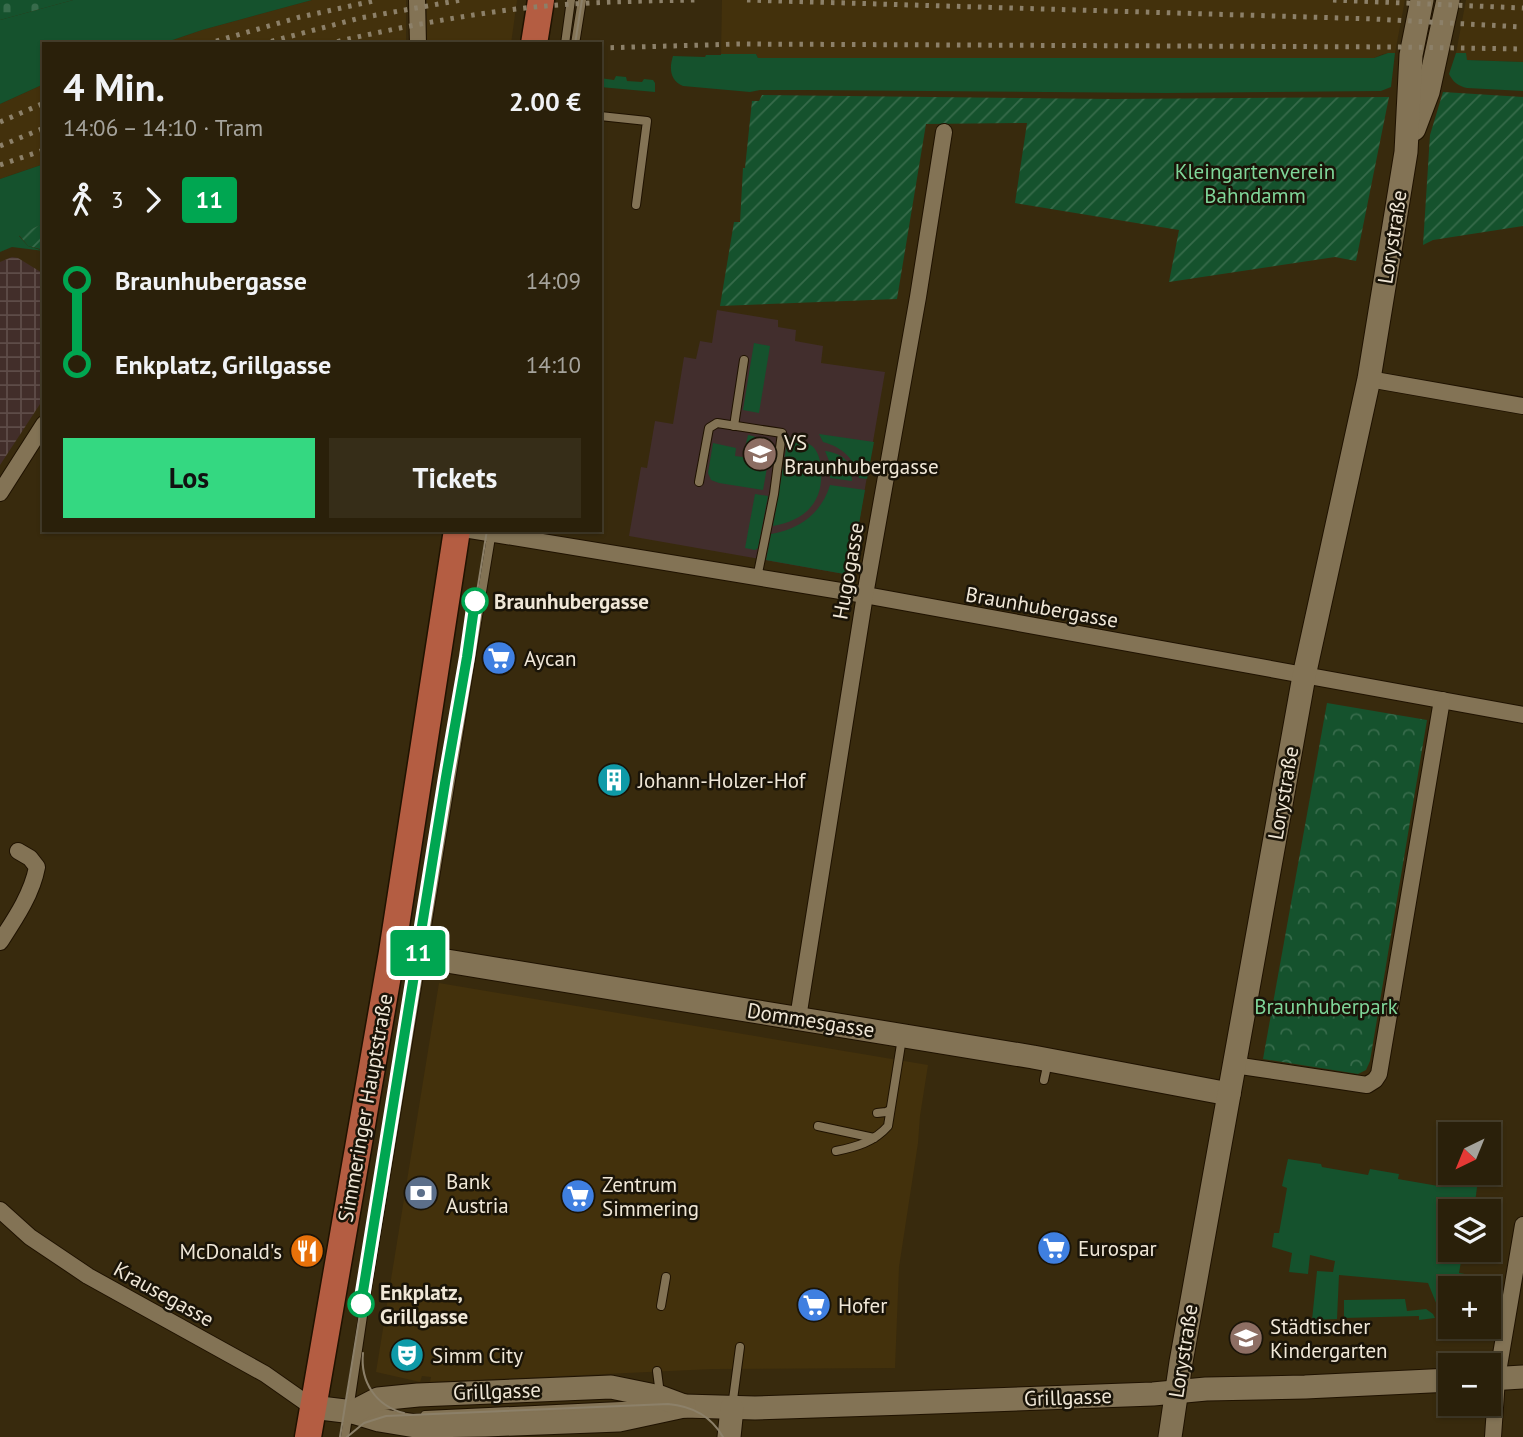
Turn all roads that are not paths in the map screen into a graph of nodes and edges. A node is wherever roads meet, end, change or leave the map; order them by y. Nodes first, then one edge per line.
1 (417, 0) edge
2 (541, 0) edge
3 (571, 0) edge
4 (582, 0) edge
5 (1422, 0) edge
6 (1448, 0) edge
7 (418, 42) edge
8 (534, 42) edge
9 (565, 42) edge
10 (575, 42) edge
11 (602, 116) edge
12 (944, 132) dead end
13 (1406, 152) junction
14 (636, 205) dead end
15 (744, 360) dead end
16 (1369, 379) junction
17 (1523, 406) edge
18 (734, 426) junction
19 (42, 427) edge
20 (699, 482) dead end
21 (3, 488) edge
22 (457, 532) edge
23 (491, 532) edge
24 (757, 578) junction
25 (865, 595) junction
26 (1304, 676) junction
27 (1442, 700) junction
28 (1523, 715) edge
29 (18, 851) dead end
30 (0, 942) edge
31 (392, 952) junction
32 (422, 957) junction
33 (798, 1018) junction
34 (903, 1035) junction
35 (1234, 1065) junction
36 (1229, 1094) junction
37 (890, 1110) junction
38 (877, 1113) dead end
39 (818, 1126) dead end
40 (874, 1138) junction
41 (836, 1152) dead end
42 (0, 1210) edge
43 (1523, 1224) edge
44 (666, 1277) dead end
45 (661, 1307) dead end
46 (740, 1347) dead end
47 (1498, 1353) edge
48 (657, 1371) dead end
49 (1523, 1377) edge
50 (1501, 1378) edge
51 (1438, 1381) edge
52 (1176, 1392) junction
53 (667, 1405) junction
54 (312, 1407) junction
55 (732, 1408) junction
56 (351, 1412) junction
57 (1493, 1416) edge
58 (308, 1437) edge
59 (345, 1437) edge
60 (729, 1437) edge
61 (1170, 1437) edge
62 (1493, 1437) edge

1 - 7 street
2 - 8 main road
3 - 9 lane
4 - 10 lane
5 - 13 street, Lorystraße
6 - 13 street, Lorystraße
11 - 14 lane
12 - 25 street, Hugogasse
13 - 16 street, Lorystraße
15 - 18 lane
16 - 17 street
16 - 26 street, Lorystraße
18 - 20 lane
18 - 24 lane
19 - 21 street
22 - 31 main road, Simmeringer Hauptstraße
23 - 24 street, Braunhubergasse
23 - 32 lane
24 - 25 street, Braunhubergasse
25 - 26 street, Braunhubergasse
25 - 33 street, Hugogasse
26 - 27 street, Braunhubergasse
26 - 35 street, Lorystraße
27 - 28 street, Braunhubergasse
27 - 35 street
29 - 30 street
31 - 32 street, Dommesgasse
31 - 54 main road, Simmeringer Hauptstraße
32 - 33 street, Dommesgasse
32 - 56 lane
33 - 34 street, Dommesgasse
34 - 36 street, Dommesgasse
34 - 37 lane
35 - 36 street, Lorystraße
36 - 52 street, Lorystraße
37 - 38 lane
37 - 40 lane
39 - 40 lane
40 - 41 lane
42 - 54 street, Krausegasse
43 - 47 street
44 - 45 lane
46 - 55 lane
48 - 53 lane
49 - 50 street
51 - 52 street, Grillgasse
52 - 55 street, Grillgasse
52 - 61 street, Lorystraße
53 - 55 street, Grillgasse
53 - 56 lane, Grillgasse
53 - 56 street, Grillgasse
53 - 56 street, Grillgasse
54 - 56 street, Grillgasse
54 - 58 main road, Simmeringer Hauptstraße
55 - 60 street
56 - 59 lane
57 - 62 street

